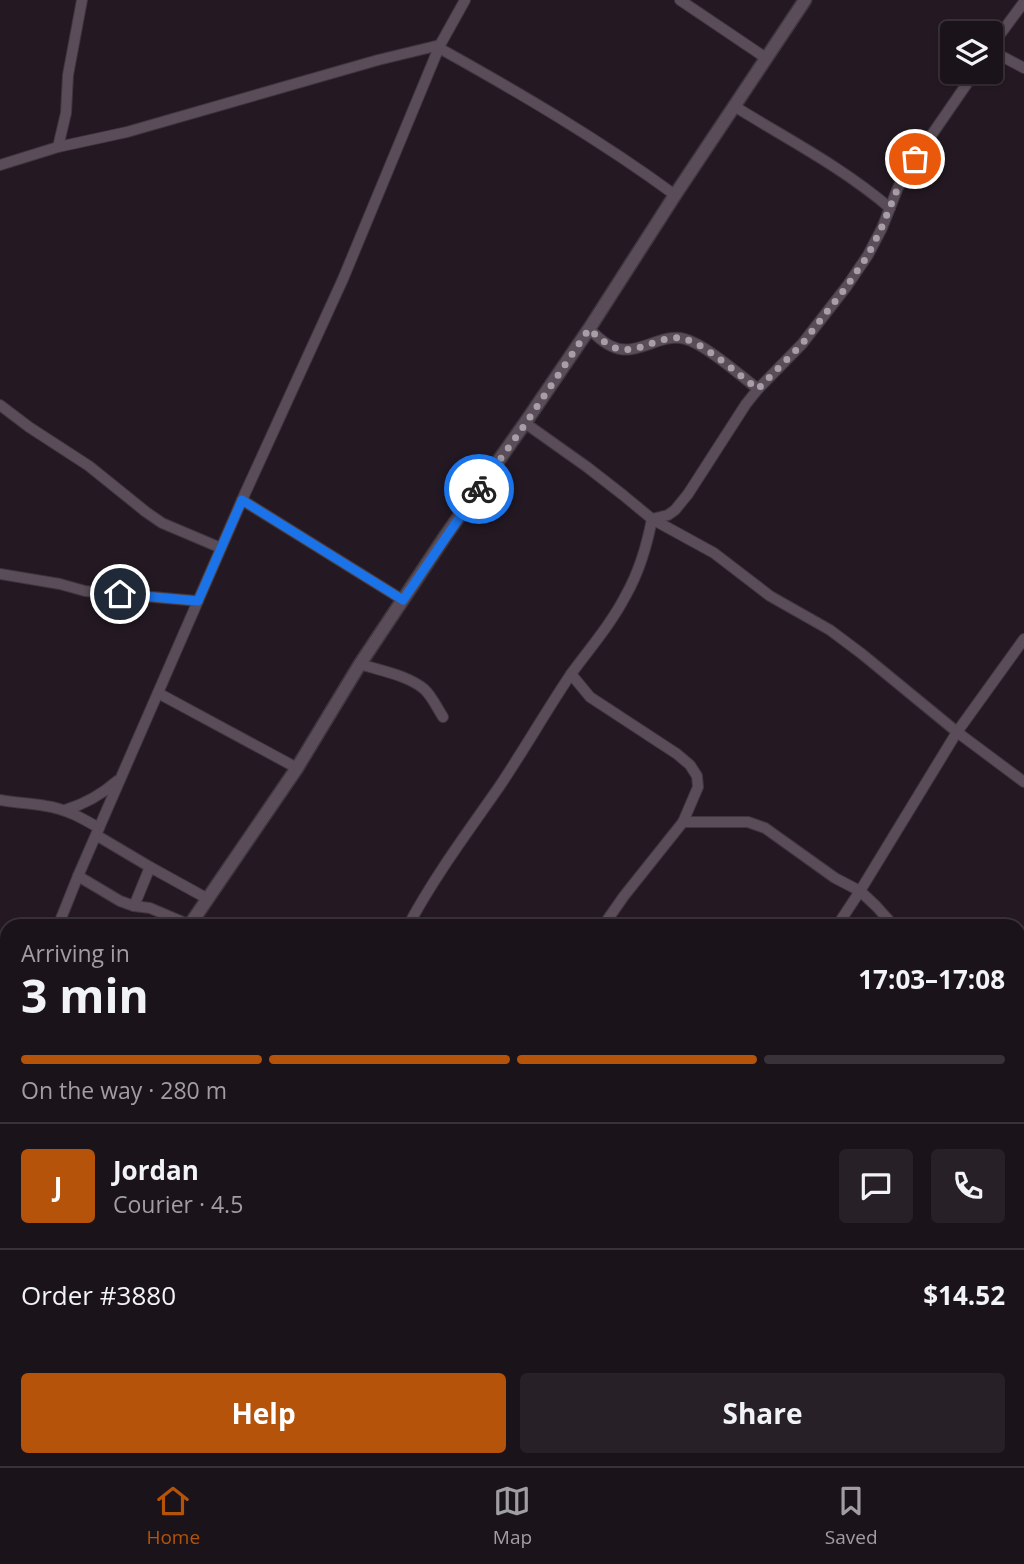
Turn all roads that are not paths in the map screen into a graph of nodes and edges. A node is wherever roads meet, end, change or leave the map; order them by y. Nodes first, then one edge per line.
1 (82, 0) edge
2 (465, 0) edge
3 (680, 0) edge
4 (805, 0) edge
5 (1024, 2) edge
6 (1003, 31) edge
7 (440, 46) junction
8 (1003, 56) edge
9 (766, 58) junction
10 (1024, 68) edge
11 (967, 84) edge
12 (734, 106) junction
13 (58, 147) junction
14 (0, 165) edge
15 (675, 195) junction
16 (890, 208) junction
17 (589, 329) junction
18 (758, 389) junction
19 (0, 405) edge
20 (526, 423) junction
21 (242, 500) junction
22 (652, 519) junction
23 (221, 548) junction
24 (0, 574) edge
25 (403, 600) junction
26 (198, 601) junction
27 (1024, 639) edge
28 (360, 664) junction
29 (571, 674) junction
30 (158, 693) junction
31 (443, 717) dead end
32 (957, 732) junction
33 (297, 768) junction
34 (121, 779) junction
35 (1024, 782) edge
36 (0, 800) edge
37 (65, 810) junction
38 (683, 822) junction
39 (98, 832) junction
40 (150, 867) junction
41 (78, 876) junction
42 (859, 891) junction
43 (208, 899) junction
44 (134, 906) junction
45 (61, 919) edge
46 (176, 919) edge
47 (194, 919) edge
48 (412, 919) edge
49 (608, 919) edge
50 (841, 919) edge
51 (887, 919) edge

1 - 13 street
2 - 7 street
3 - 9 street
4 - 9 street
5 - 6 street
7 - 13 street
7 - 15 street
7 - 21 street
8 - 10 street
9 - 12 street
11 - 16 street
12 - 15 street
12 - 16 street
13 - 14 street
15 - 17 street
16 - 18 street
17 - 18 street
17 - 20 street
18 - 22 street
19 - 23 street
20 - 22 street
20 - 25 street
21 - 23 street
21 - 25 street
22 - 29 street
22 - 32 street
23 - 26 street
24 - 26 street
25 - 28 street
26 - 30 street
27 - 32 street
28 - 31 street
28 - 33 street
29 - 38 street
29 - 48 street
30 - 33 street
30 - 34 street
32 - 35 street
32 - 42 street
33 - 43 street
34 - 37 street
34 - 39 street
36 - 37 street
37 - 39 street
38 - 42 street
38 - 49 street
39 - 40 street
39 - 41 street
40 - 43 street
40 - 44 street
41 - 44 street
41 - 45 street
42 - 50 street
42 - 51 street
43 - 47 street
44 - 46 street

